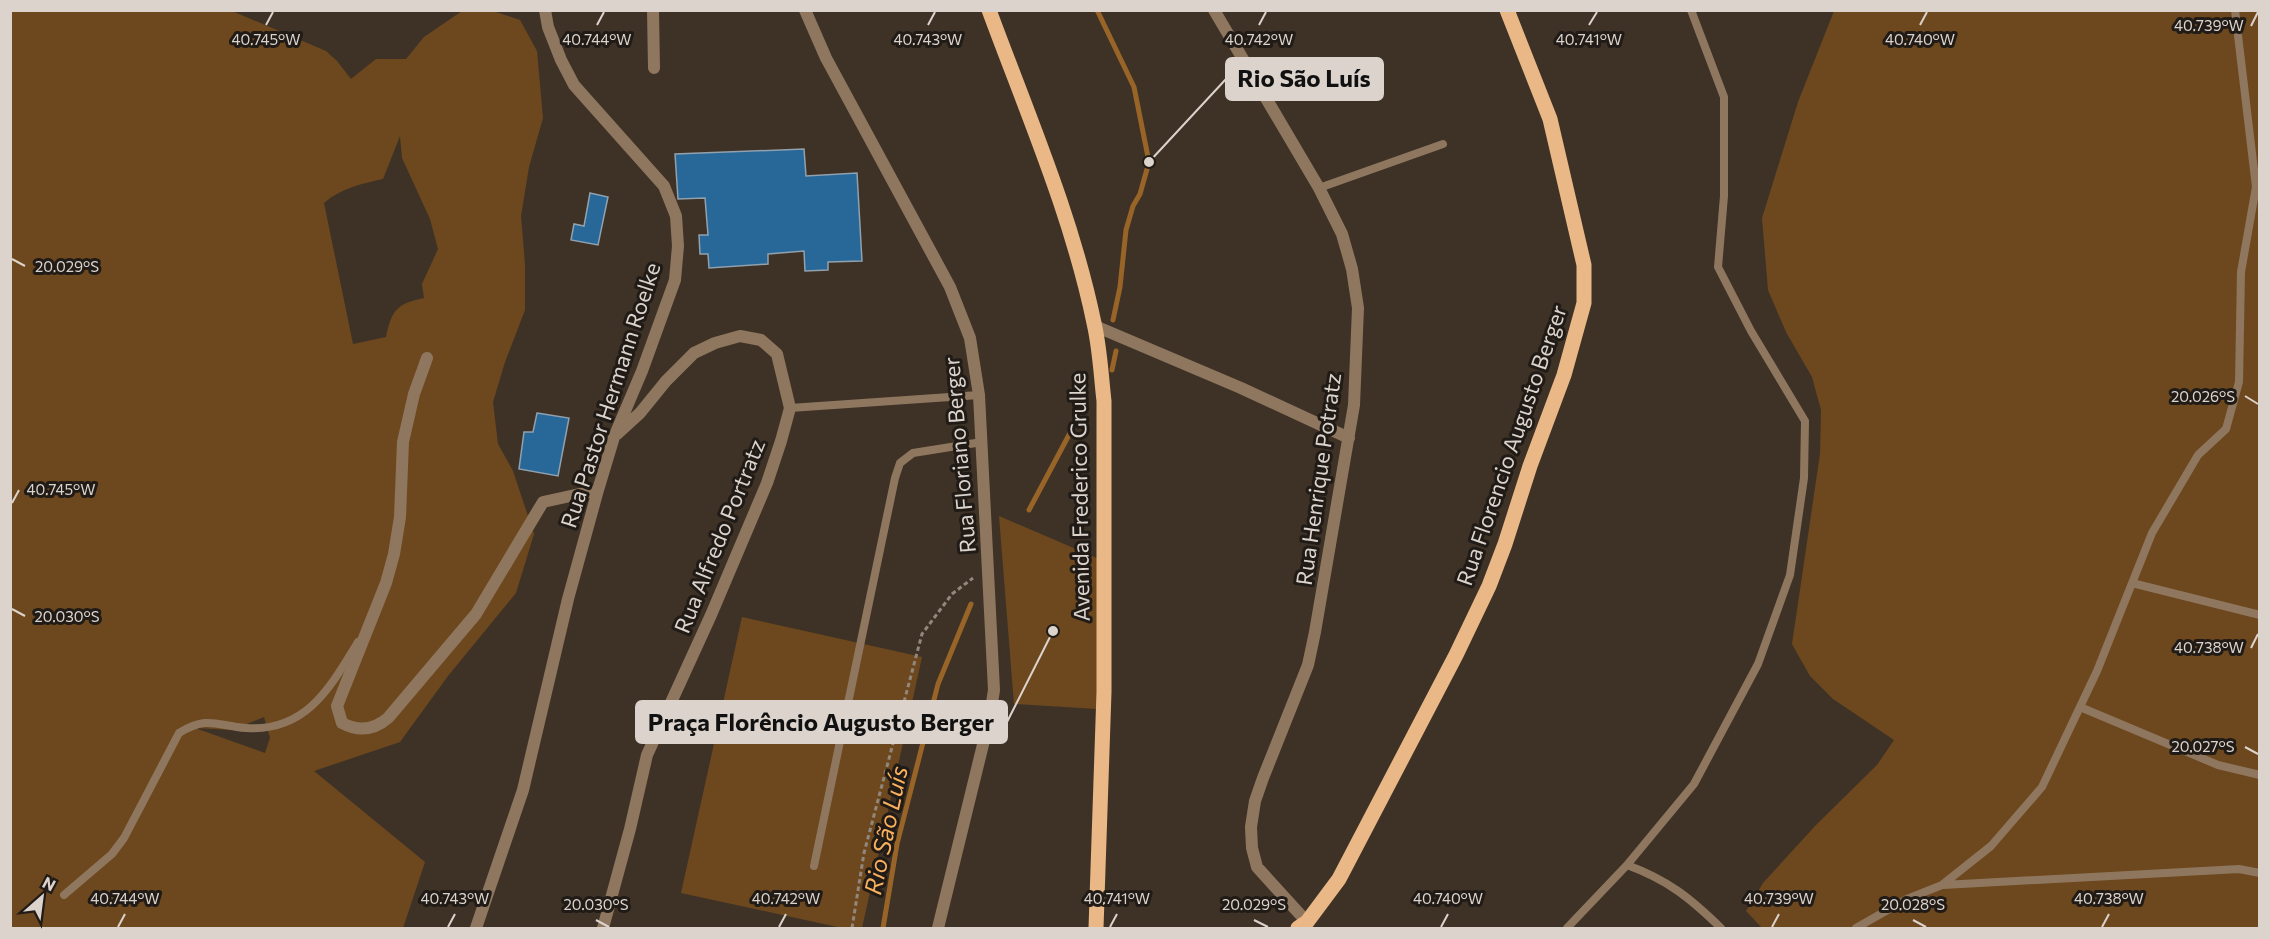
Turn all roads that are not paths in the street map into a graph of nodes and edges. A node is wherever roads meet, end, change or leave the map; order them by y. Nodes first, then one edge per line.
1 (545, 10) edge
2 (652, 10) edge
3 (805, 10) edge
4 (989, 10) edge
5 (1507, 10) edge
6 (1691, 10) edge
7 (2235, 10) edge
8 (1218, 13) edge
9 (654, 68) dead end
10 (1443, 144) dead end
11 (1319, 188) junction
12 (1095, 326) junction
13 (427, 358) dead end
14 (979, 395) junction
15 (790, 408) junction
16 (614, 437) junction
17 (1349, 438) junction
18 (982, 442) junction
19 (598, 490) junction
20 (2132, 583) junction
21 (2259, 615) edge
22 (370, 621) junction
23 (2080, 707) junction
24 (2259, 775) edge
25 (1627, 865) junction
26 (813, 866) dead end
27 (2259, 873) edge
28 (1942, 885) junction
29 (64, 895) dead end
30 (1303, 925) edge
31 (476, 928) edge
32 (603, 928) edge
33 (938, 928) edge
34 (1096, 928) edge
35 (1567, 928) edge
36 (1721, 928) edge
37 (1856, 928) edge

1 - 16 street, Rua Pastor Hermann Roelke
2 - 9 street
3 - 14 street, Rua Floriano Berger
4 - 12 main road, Avenida Frederico Grulke
5 - 30 main road, Rua Florencio Augusto Berger
6 - 25 lane
7 - 20 lane
8 - 11 street, Rua Henrique Potratz
10 - 11 lane
11 - 17 street, Rua Henrique Potratz
12 - 17 street
12 - 34 main road, Avenida Frederico Grulke
13 - 22 street
14 - 15 lane
14 - 18 street, Rua Floriano Berger
15 - 16 street
15 - 32 street, Rua Alfredo Portratz
16 - 19 street, Rua Pastor Hermann Roelke
17 - 30 street, Rua Henrique Potratz
18 - 26 lane
18 - 33 street, Rua Floriano Berger
19 - 22 street
19 - 31 street, Rua Pastor Hermann Roelke
20 - 21 lane
20 - 23 lane
22 - 29 lane
23 - 24 lane
23 - 28 lane
25 - 35 lane
25 - 36 lane
27 - 28 lane
28 - 37 lane

